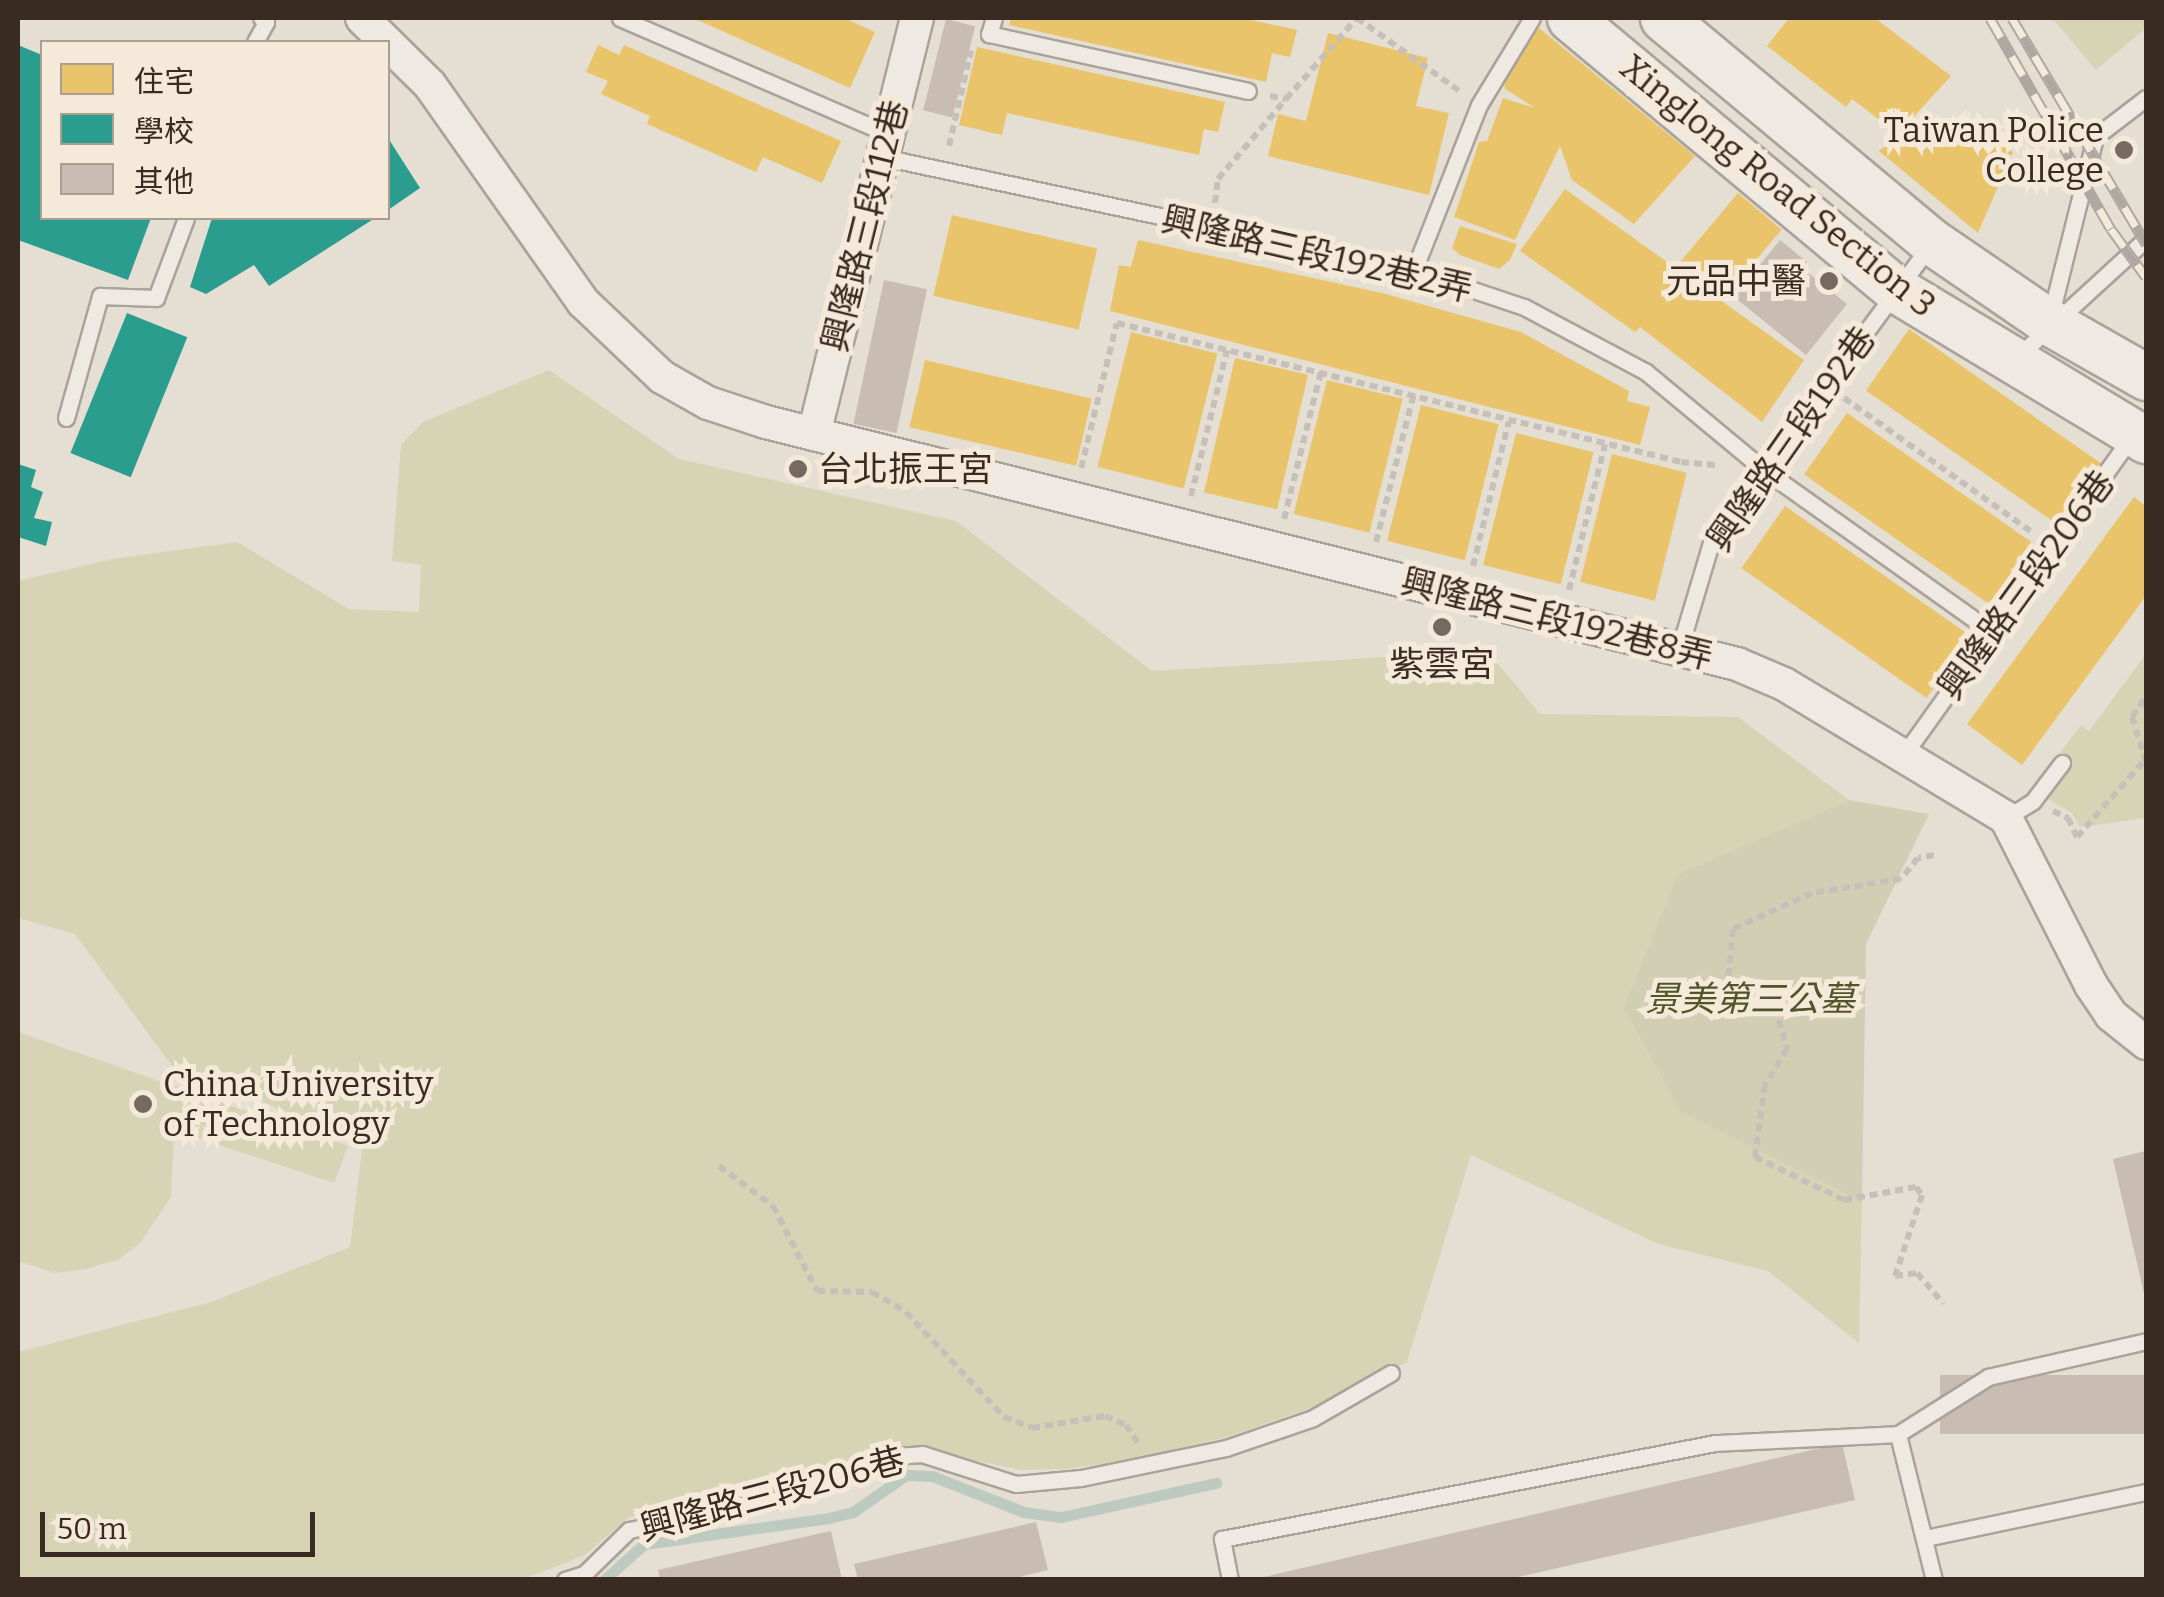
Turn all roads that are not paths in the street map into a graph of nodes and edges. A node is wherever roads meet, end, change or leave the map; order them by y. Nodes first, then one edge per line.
1 (261, 18) edge
2 (362, 18) edge
3 (620, 18) edge
4 (917, 18) edge
5 (1532, 18) edge
6 (1570, 18) edge
7 (1663, 18) edge
8 (992, 26) edge
9 (256, 40) edge
10 (384, 40) edge
11 (390, 46) edge
12 (1248, 91) road end
13 (2146, 98) edge
14 (885, 146) junction
15 (185, 220) edge
16 (2146, 240) edge
17 (1932, 242) junction
18 (1414, 270) junction
19 (1897, 290) junction
20 (2049, 322) junction
21 (2013, 362) junction
22 (2146, 376) edge
23 (66, 418) dead end
24 (2142, 430) edge
25 (814, 434) junction
26 (1764, 470) junction
27 (1992, 632) junction
28 (1679, 650) junction
29 (1904, 753) junction
30 (2062, 763) dead end
31 (2019, 809) junction
32 (2146, 1043) edge
33 (2146, 1342) edge
34 (1392, 1373) dead end
35 (1898, 1434) junction
36 (2146, 1492) edge
37 (1925, 1538) junction
38 (564, 1580) edge
39 (1230, 1580) edge
40 (1934, 1580) edge

1 - 9 lane
2 - 10 street, 興隆路三段192巷8弄
3 - 14 lane, 興隆路三段192巷2弄
4 - 14 street, 興隆路三段112巷
5 - 18 lane
6 - 19 main road, Xinglong Road Section 3
7 - 17 main road, Xinglong Road Section 3
8 - 12 lane
11 - 25 street, 興隆路三段192巷8弄
13 - 20 lane
14 - 18 lane, 興隆路三段192巷2弄
14 - 25 street, 興隆路三段112巷
15 - 23 lane
16 - 20 lane
17 - 19 lane, 興隆路三段192巷
17 - 20 main road, Xinglong Road Section 3
18 - 26 lane, 興隆路三段192巷2弄
19 - 21 main road, Xinglong Road Section 3
19 - 26 lane, 興隆路三段192巷
20 - 21 lane
20 - 22 main road, Xinglong Road Section 3
21 - 24 main road, Xinglong Road Section 3
24 - 27 lane, 興隆路三段206巷
25 - 28 street, 興隆路三段192巷8弄
26 - 27 lane, 興隆路三段192巷2弄
26 - 28 lane, 興隆路三段192巷
27 - 29 lane, 興隆路三段206巷
28 - 29 street, 興隆路三段192巷8弄
29 - 31 street, 興隆路三段192巷8弄
30 - 31 lane
31 - 32 street
33 - 35 lane
34 - 38 lane, 興隆路三段206巷
35 - 37 lane
35 - 39 lane
36 - 37 lane
37 - 40 lane

